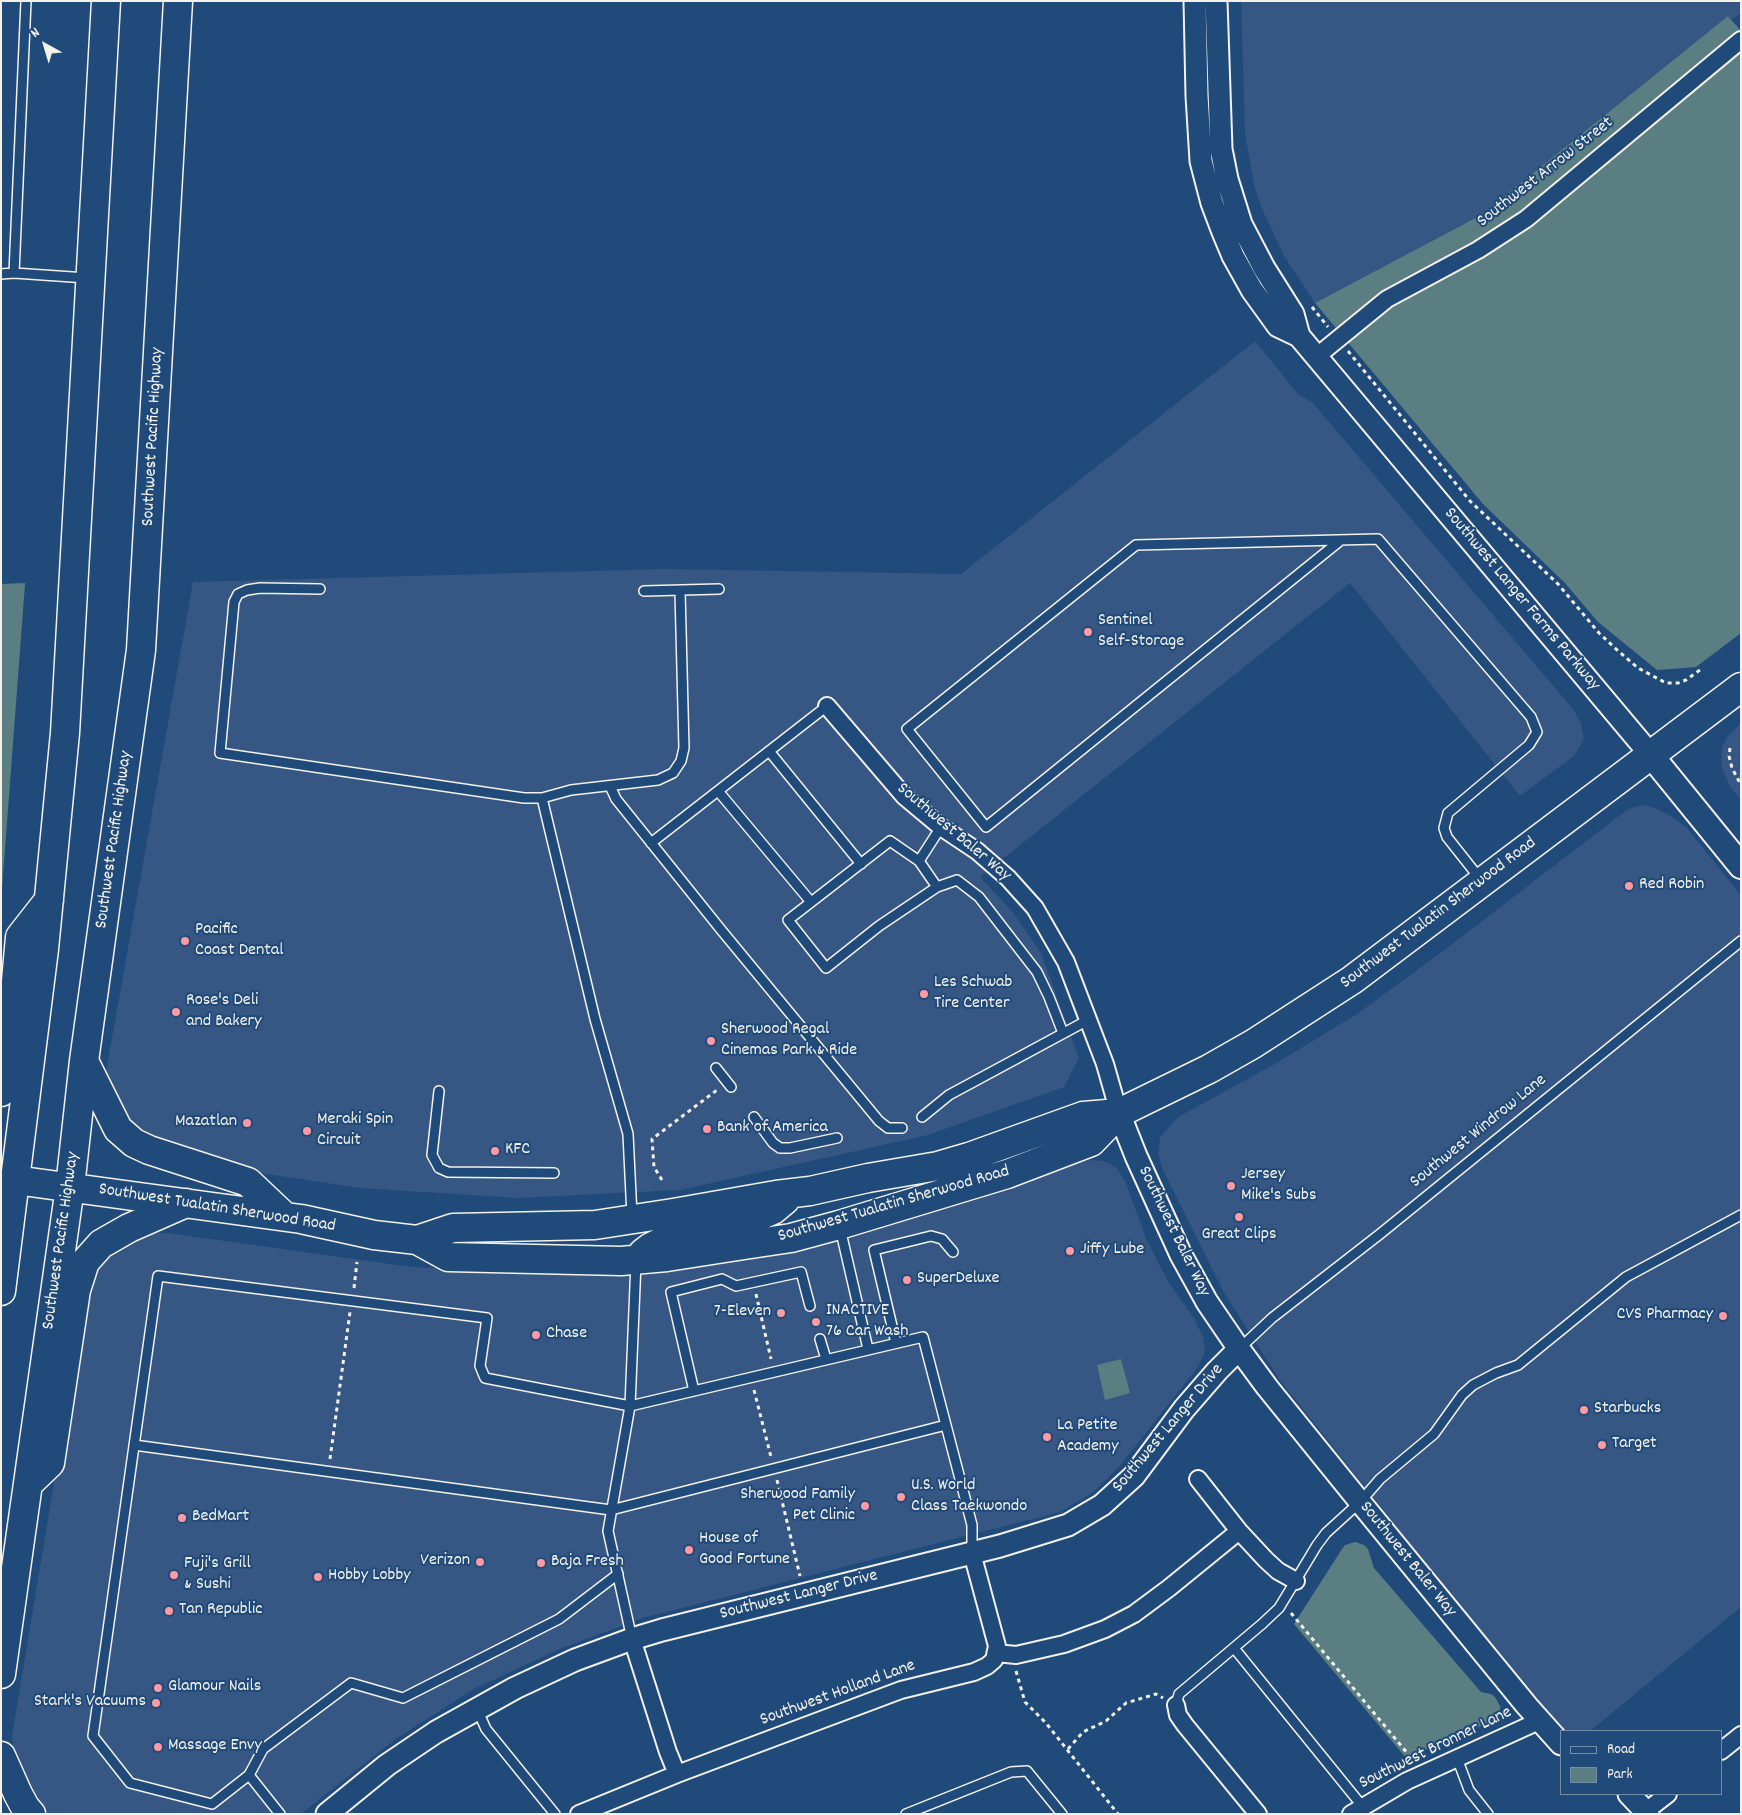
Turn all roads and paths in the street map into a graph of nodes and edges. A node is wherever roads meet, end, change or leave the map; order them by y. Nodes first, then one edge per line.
1 (26, 1) edge
2 (106, 1) edge
3 (178, 1) edge
4 (1195, 1) edge
5 (1216, 1) edge
6 (1741, 40) edge
7 (14, 273) junction
8 (1, 274) edge
9 (92, 278) junction
10 (1310, 304) dead end
11 (1299, 336) junction
12 (1338, 338) junction
13 (1316, 357) junction
14 (1341, 540) junction
15 (320, 589) dead end
16 (719, 589) dead end
17 (644, 591) dead end
18 (680, 591) junction
19 (1700, 670) dead end
20 (1741, 687) edge
21 (827, 706) joint
22 (1730, 748) dead end
23 (769, 751) junction
24 (1650, 754) junction
25 (1741, 785) edge
26 (610, 786) junction
27 (718, 791) junction
28 (542, 798) junction
29 (941, 827) junction
30 (651, 843) junction
31 (919, 861) junction
32 (861, 864) junction
33 (1741, 866) edge
34 (1483, 882) junction
35 (937, 888) junction
36 (49, 900) junction
37 (811, 902) junction
38 (1741, 941) edge
39 (1088, 1020) junction
40 (1063, 1033) junction
41 (84, 1061) junction
42 (716, 1068) dead end
43 (729, 1085) joint
44 (439, 1091) dead end
45 (1, 1092) edge
46 (1119, 1113) junction
47 (754, 1117) dead end
48 (922, 1117) dead end
49 (902, 1128) dead end
50 (837, 1138) dead end
51 (554, 1173) dead end
52 (16, 1180) junction
53 (662, 1180) dead end
54 (70, 1187) junction
55 (794, 1193) junction
56 (186, 1203) junction
57 (1741, 1215) edge
58 (284, 1216) junction
59 (632, 1219) junction
60 (839, 1226) junction
61 (417, 1240) junction
62 (952, 1252) dead end
63 (636, 1260) junction
64 (357, 1262) dead end
65 (2, 1280) edge
66 (753, 1283) junction
67 (352, 1301) junction
68 (810, 1306) dead end
69 (820, 1340) dead end
70 (896, 1343) junction
71 (868, 1349) junction
72 (1239, 1349) junction
73 (826, 1360) junction
74 (774, 1372) junction
75 (694, 1391) junction
76 (630, 1406) junction
77 (946, 1425) junction
78 (134, 1445) junction
79 (774, 1469) junction
80 (328, 1471) junction
81 (1198, 1479) dead end
82 (28, 1484) junction
83 (1360, 1502) junction
84 (612, 1510) junction
85 (1239, 1531) junction
86 (972, 1553) junction
87 (618, 1574) junction
88 (1296, 1581) junction
89 (805, 1594) junction
90 (1282, 1603) junction
91 (632, 1639) junction
92 (1234, 1648) junction
93 (996, 1653) junction
94 (1016, 1655) junction
95 (1, 1674) edge
96 (1176, 1705) junction
97 (477, 1708) junction
98 (1539, 1721) junction
99 (1741, 1735) edge
100 (1560, 1743) edge
101 (1068, 1749) junction
102 (1722, 1750) edge
103 (1, 1756) edge
104 (1457, 1758) junction
105 (1424, 1773) junction
106 (677, 1774) junction
107 (249, 1775) junction
108 (1630, 1795) edge
109 (1667, 1795) edge
110 (1357, 1810) edge
111 (1647, 1812) edge
112 (31, 1814) edge
113 (280, 1814) edge
114 (327, 1814) edge
115 (555, 1814) edge
116 (579, 1814) edge
117 (906, 1814) edge
118 (1062, 1814) edge
119 (1118, 1814) edge
120 (1258, 1814) edge
121 (1488, 1814) edge

1 - 7 lane
2 - 9 highway
3 - 41 highway, Southwest Pacific Highway
4 - 11 street, Southwest Langer Farms Parkway
5 - 11 street, Southwest Langer Farms Parkway
6 - 12 street, Southwest Arrow Street
7 - 8 lane
7 - 9 lane
9 - 36 highway
10 - 12 path
11 - 13 street, Southwest Langer Farms Parkway
12 - 13 street, Southwest Arrow Street
12 - 19 path
13 - 24 street, Southwest Langer Farms Parkway
14 - 14 lane
14 - 34 lane
15 - 28 lane
16 - 18 lane
17 - 18 lane
18 - 26 lane
20 - 24 highway, Southwest Tualatin Sherwood Road
21 - 23 lane
21 - 29 street, Southwest Baler Way
22 - 25 path
23 - 27 lane
23 - 32 lane
24 - 33 main road, Southwest Langer Farms Parkway
24 - 34 highway, Southwest Tualatin Sherwood Road
26 - 28 lane
26 - 30 lane
27 - 30 lane
27 - 37 lane
28 - 59 lane
29 - 31 lane
29 - 39 street, Southwest Baler Way
30 - 49 lane
31 - 32 lane
31 - 35 lane
32 - 37 lane
34 - 46 highway, Southwest Tualatin Sherwood Road
35 - 37 lane
35 - 40 lane
36 - 45 highway
36 - 52 highway
38 - 72 lane, Southwest Windrow Lane
39 - 40 lane
39 - 46 street, Southwest Baler Way
40 - 48 lane
41 - 54 highway, Southwest Pacific Highway
41 - 58 highway
42 - 43 lane
43 - 53 path
44 - 51 lane
46 - 55 highway, Southwest Tualatin Sherwood Road
46 - 60 highway, Southwest Tualatin Sherwood Road
46 - 72 street, Southwest Baler Way
47 - 50 lane
52 - 54 highway, Southwest Tualatin Sherwood Road
52 - 65 highway
54 - 56 highway, Southwest Tualatin Sherwood Road
54 - 82 highway, Southwest Pacific Highway
55 - 59 highway, Southwest Tualatin Sherwood Road
55 - 63 highway
56 - 58 highway, Southwest Tualatin Sherwood Road
56 - 82 highway
57 - 83 lane
58 - 61 highway, Southwest Tualatin Sherwood Road
59 - 61 highway, Southwest Tualatin Sherwood Road
60 - 63 highway, Southwest Tualatin Sherwood Road
60 - 71 lane
61 - 63 highway, Southwest Tualatin Sherwood Road
62 - 70 lane
63 - 76 lane
64 - 67 path
66 - 68 lane
66 - 74 path
66 - 75 lane
67 - 76 lane
67 - 78 lane
67 - 80 path
69 - 73 lane
70 - 71 lane
70 - 77 lane
71 - 73 lane
72 - 83 street, Southwest Baler Way
72 - 86 street, Southwest Langer Drive
73 - 74 lane
74 - 75 lane
74 - 79 path
75 - 76 lane
76 - 84 lane
77 - 79 lane
77 - 86 lane
78 - 80 lane
78 - 107 lane
79 - 84 lane
79 - 89 path
80 - 84 lane
81 - 85 street
82 - 95 highway, Southwest Pacific Highway
83 - 88 lane
83 - 98 street, Southwest Baler Way
84 - 87 lane
85 - 88 street
85 - 94 street
86 - 89 street, Southwest Langer Drive
86 - 93 street
87 - 91 lane
87 - 107 lane
88 - 90 lane
89 - 91 street, Southwest Langer Drive
90 - 92 lane
90 - 105 path
91 - 97 street, Southwest Langer Drive
91 - 106 street
92 - 96 lane
92 - 110 lane
93 - 94 street
93 - 106 street, Southwest Holland Lane
94 - 101 path
96 - 101 path
96 - 120 street
97 - 114 street, Southwest Langer Drive
97 - 115 lane
98 - 100 street, Southwest Baler Way
98 - 104 street, Southwest Bronner Lane
99 - 102 street
101 - 119 path
103 - 112 highway
104 - 105 street, Southwest Bronner Lane
104 - 121 lane
105 - 110 street, Southwest Bronner Lane
106 - 116 street, Southwest Holland Lane
107 - 113 lane
108 - 111 street
109 - 111 street
117 - 118 lane

